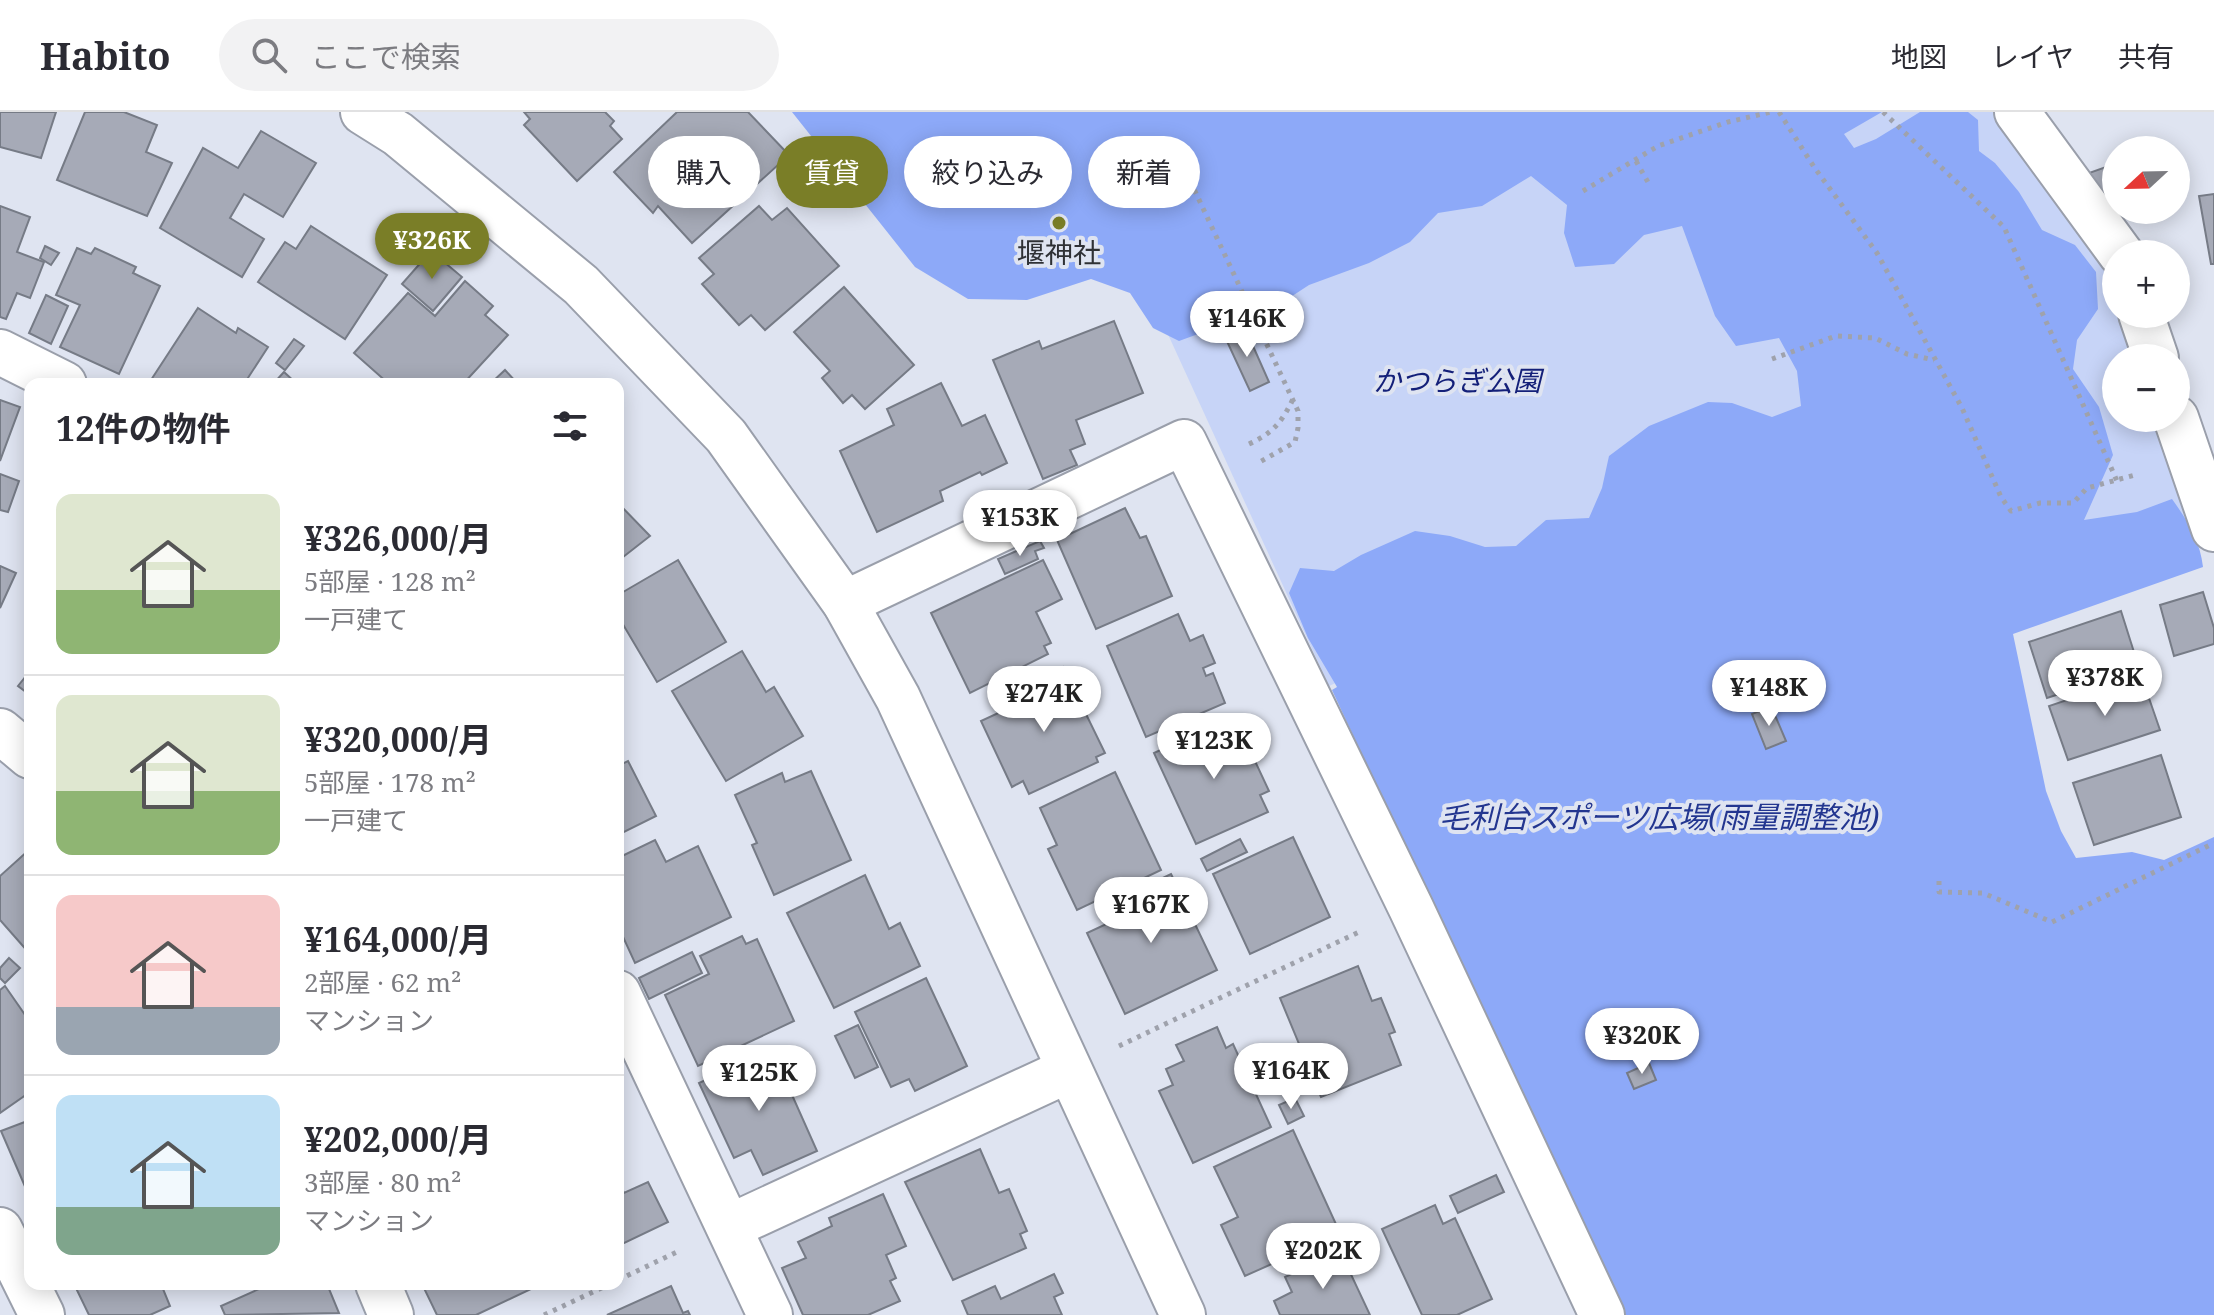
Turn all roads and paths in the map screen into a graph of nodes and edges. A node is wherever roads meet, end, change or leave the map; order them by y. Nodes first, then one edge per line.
1 (363, 112) edge
2 (1771, 112) edge
3 (1779, 112) edge
4 (1883, 112) edge
5 (2017, 112) edge
6 (1636, 161) junction
7 (1649, 184) dead end
8 (1583, 191) dead end
9 (1200, 202) edge
10 (2111, 240) edge
11 (0, 352) edge
12 (1772, 359) dead end
13 (1934, 360) junction
14 (52, 378) edge
15 (1293, 398) junction
16 (2181, 432) edge
17 (1268, 435) dead end
18 (1276, 452) dead end
19 (2214, 529) edge
20 (845, 603) junction
21 (0, 731) edge
22 (24, 751) edge
23 (2214, 843) edge
24 (1939, 881) dead end
25 (1411, 908) junction
26 (624, 1006) edge
27 (1088, 1061) junction
28 (729, 1227) junction
29 (0, 1230) edge
30 (624, 1277) edge
31 (24, 1279) edge
32 (30, 1290) edge
33 (381, 1290) edge
34 (597, 1290) edge
35 (42, 1315) edge
36 (391, 1315) edge
37 (544, 1315) edge
38 (770, 1315) edge
39 (1183, 1315) edge
40 (1602, 1315) edge

1 - 20 street
2 - 6 path
3 - 13 path
4 - 13 path
5 - 10 street
6 - 7 path
6 - 8 path
9 - 15 path
11 - 14 street
12 - 13 path
15 - 17 path
15 - 18 path
16 - 19 street
20 - 25 street
20 - 27 street
21 - 22 street
23 - 24 path
25 - 27 path
25 - 40 street
26 - 28 street
27 - 28 street
27 - 39 street
28 - 30 path
28 - 38 street
29 - 31 street
32 - 35 street
33 - 36 street
34 - 37 path

